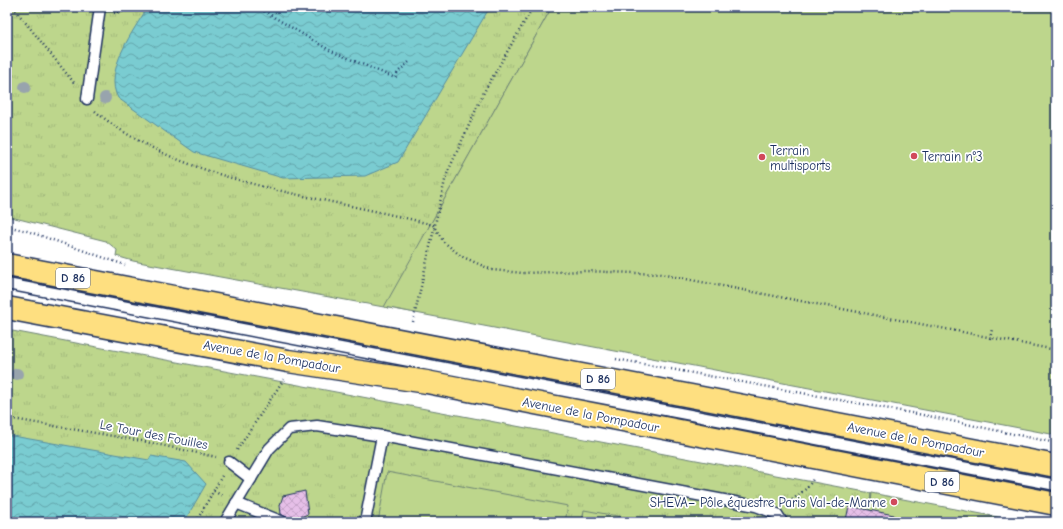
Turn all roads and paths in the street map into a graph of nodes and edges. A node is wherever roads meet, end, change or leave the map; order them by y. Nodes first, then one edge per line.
1 (13, 7) edge
2 (133, 7) edge
3 (257, 7) edge
4 (533, 7) edge
5 (100, 8) edge
6 (410, 62) dead end
7 (87, 99) junction
8 (7, 226) edge
9 (433, 226) junction
10 (7, 265) edge
11 (128, 266) dead end
12 (7, 284) edge
13 (136, 300) junction
14 (7, 308) edge
15 (413, 322) dead end
16 (992, 329) dead end
17 (990, 339) junction
18 (1056, 350) edge
19 (288, 361) junction
20 (928, 416) dead end
21 (7, 418) edge
22 (382, 436) junction
23 (1056, 443) edge
24 (229, 462) junction
25 (1056, 466) edge
26 (816, 477) dead end
27 (251, 479) junction
28 (1056, 485) edge
29 (236, 503) junction
30 (1056, 504) edge
31 (779, 518) edge
32 (196, 522) edge
33 (224, 522) edge
34 (283, 522) edge
35 (365, 522) edge

1 - 7 path
2 - 5 path
3 - 6 path
4 - 9 path
5 - 7 lane
7 - 9 path
8 - 11 path
9 - 15 path
9 - 17 path
10 - 13 main road, D 86
12 - 13 lane
13 - 25 main road, Avenue de la Pompadour / D 86
13 - 28 lane, Avenue de la Pompadour
14 - 19 main road, Avenue de la Pompadour / D 86
16 - 17 path
17 - 18 path
19 - 24 path
19 - 30 main road, Avenue de la Pompadour / D 86
20 - 23 path
21 - 24 path, Le Tour des Fouilles
22 - 27 lane
22 - 31 lane
22 - 35 lane
24 - 27 lane
24 - 32 path
26 - 31 path
27 - 29 lane
29 - 33 lane
29 - 34 lane

